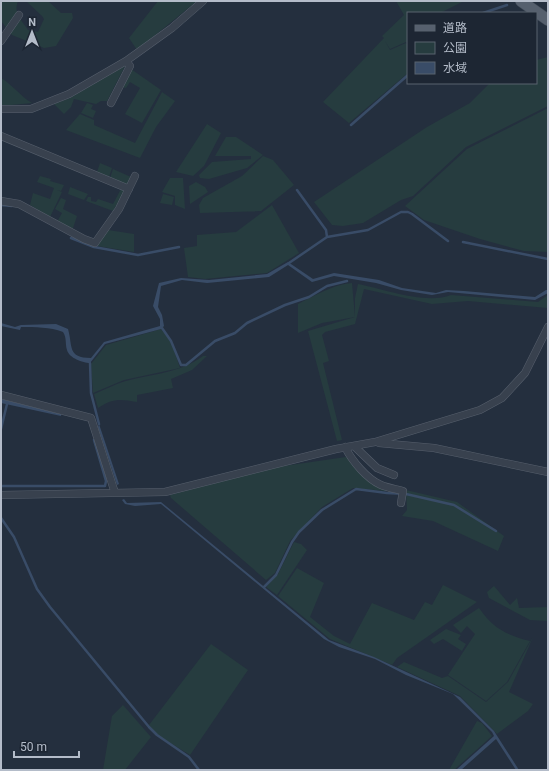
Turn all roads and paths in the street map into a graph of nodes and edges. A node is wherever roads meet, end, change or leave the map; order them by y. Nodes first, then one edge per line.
1 (203, 1) edge
2 (521, 1) edge
3 (537, 12) edge
4 (537, 12) edge
5 (20, 15) dead end
6 (548, 20) edge
7 (1, 41) edge
8 (126, 61) junction
9 (111, 103) dead end
10 (1, 109) edge
11 (1, 136) edge
12 (135, 176) dead end
13 (129, 189) junction
14 (1, 201) edge
15 (548, 327) edge
16 (1, 396) edge
17 (375, 442) junction
18 (354, 446) junction
19 (345, 447) junction
20 (548, 472) edge
21 (394, 475) dead end
22 (115, 493) junction
23 (1, 495) edge
24 (401, 503) dead end

1 - 8 street
2 - 3 main road
4 - 6 main road
5 - 7 street
8 - 9 street
8 - 10 street
11 - 13 street
12 - 13 street
13 - 14 street
15 - 17 street
16 - 22 street
17 - 18 street
17 - 20 street
18 - 19 street
18 - 21 street
19 - 22 street
19 - 24 street
22 - 23 street

